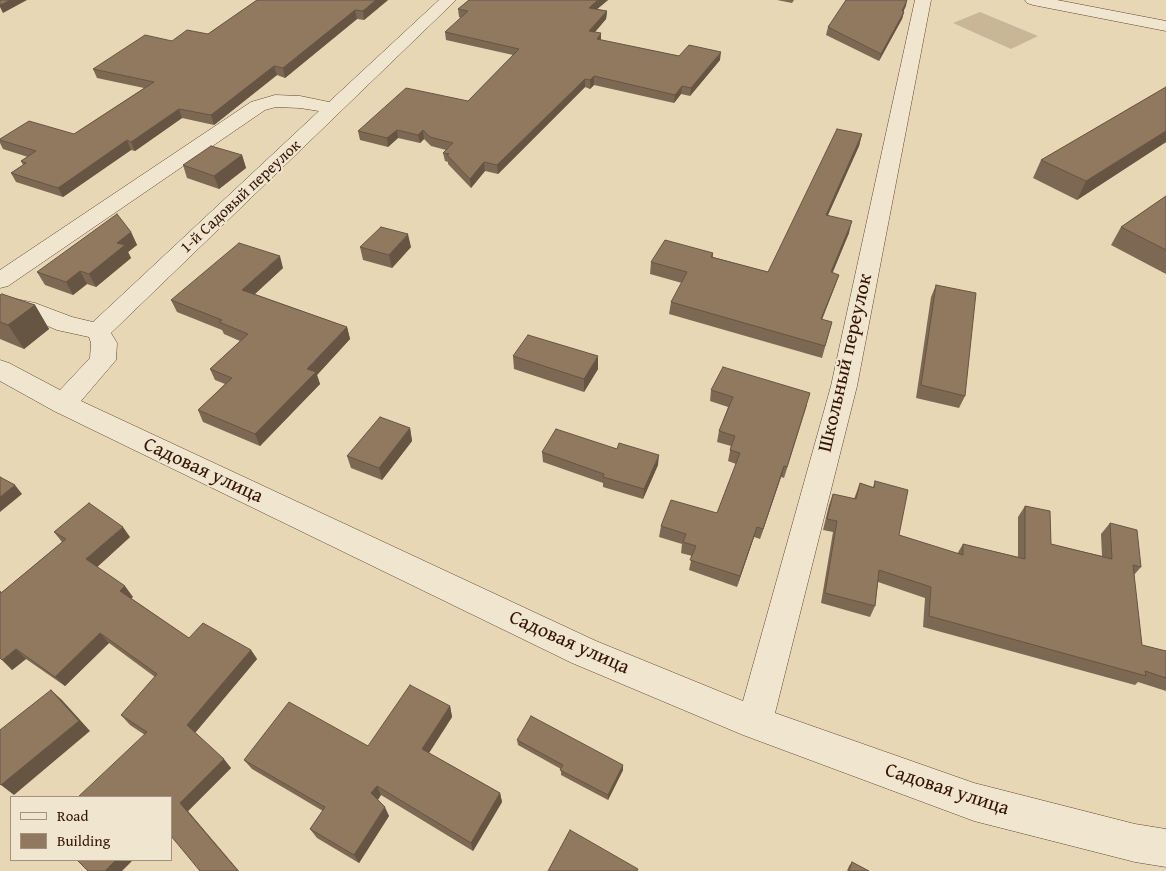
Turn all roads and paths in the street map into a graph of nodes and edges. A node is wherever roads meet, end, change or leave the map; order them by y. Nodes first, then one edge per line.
1 (448, 0) edge
2 (923, 0) edge
3 (1033, 0) edge
4 (1166, 26) edge
5 (334, 108) junction
6 (0, 281) edge
7 (0, 309) edge
8 (98, 331) junction
9 (0, 369) edge
10 (63, 404) junction
11 (755, 723) junction
12 (1166, 848) edge

1 - 5 street, 1-й Садовый переулок
2 - 11 street, Школьный переулок
3 - 4 street
5 - 6 street
5 - 8 street, 1-й Садовый переулок
7 - 8 street
8 - 10 street
9 - 10 street, Садовая улица
10 - 11 street, Садовая улица
11 - 12 street, Садовая улица

